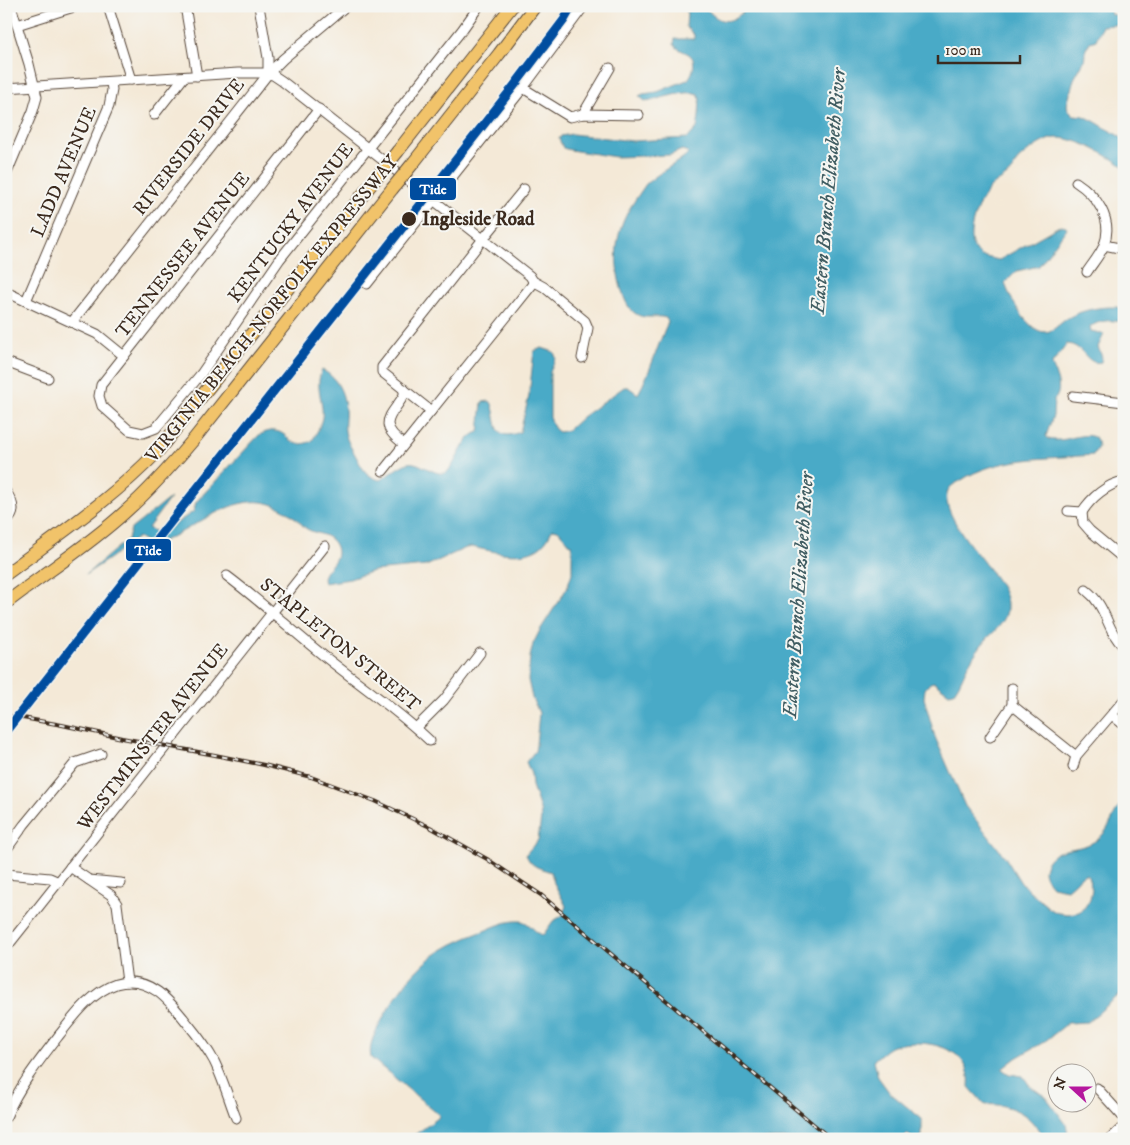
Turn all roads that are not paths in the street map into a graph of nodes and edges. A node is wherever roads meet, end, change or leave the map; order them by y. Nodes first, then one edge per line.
1 (11, 6) edge
2 (77, 6) edge
3 (108, 6) edge
4 (185, 6) edge
5 (259, 6) edge
6 (479, 6) edge
7 (512, 6) edge
8 (535, 6) edge
9 (584, 6) edge
10 (341, 8) edge
11 (17, 25) junction
12 (610, 68) dead end
13 (268, 74) junction
14 (197, 76) junction
15 (184, 77) junction
16 (131, 80) junction
17 (111, 82) junction
18 (34, 86) junction
19 (6, 88) edge
20 (523, 88) junction
21 (319, 109) junction
22 (583, 114) junction
23 (154, 115) dead end
24 (639, 115) dead end
25 (368, 148) junction
26 (6, 175) edge
27 (1076, 182) dead end
28 (524, 189) dead end
29 (433, 200) junction
30 (483, 239) junction
31 (1104, 246) junction
32 (1124, 249) edge
33 (1087, 272) dead end
34 (533, 281) junction
35 (367, 284) dead end
36 (6, 292) edge
37 (26, 301) junction
38 (72, 322) junction
39 (124, 356) junction
40 (582, 358) dead end
41 (6, 362) edge
42 (48, 378) dead end
43 (404, 389) junction
44 (1073, 396) dead end
45 (1124, 402) edge
46 (431, 411) junction
47 (120, 422) joint
48 (404, 444) junction
49 (383, 471) dead end
50 (1124, 481) edge
51 (6, 492) edge
52 (1068, 511) dead end
53 (1082, 512) junction
54 (6, 522) edge
55 (325, 546) dead end
56 (1124, 559) edge
57 (6, 574) edge
58 (227, 576) dead end
59 (1086, 590) dead end
60 (6, 603) edge
61 (272, 613) junction
62 (1124, 648) edge
63 (480, 653) dead end
64 (1012, 688) dead end
65 (1124, 700) edge
66 (1012, 705) junction
67 (1112, 715) junction
68 (1124, 725) edge
69 (416, 728) junction
70 (990, 737) dead end
71 (430, 741) dead end
72 (101, 754) dead end
73 (1076, 756) junction
74 (1073, 767) dead end
75 (6, 850) edge
76 (70, 867) junction
77 (6, 874) edge
78 (88, 880) junction
79 (58, 882) junction
80 (121, 883) dead end
81 (6, 948) edge
82 (127, 982) junction
83 (1098, 1089) edge
84 (6, 1117) edge
85 (236, 1118) dead end
86 (1124, 1118) edge
87 (1124, 1126) edge
88 (1110, 1139) edge

1 - 11 street
2 - 11 street
3 - 16 street
4 - 14 street
5 - 13 street
6 - 25 street, KENTUCKY AVENUE
7 - 57 highway, VIRGINIA BEACH-NORFOLK EXPRESSWAY, bridge
8 - 60 highway, VIRGINIA BEACH-NORFOLK EXPRESSWAY, bridge
9 - 20 street
10 - 13 street, RIVERSIDE DRIVE
11 - 18 street
12 - 22 street
13 - 14 street
13 - 21 street
13 - 38 street, RIVERSIDE DRIVE
14 - 15 street
15 - 16 street
15 - 23 street
16 - 17 street
17 - 18 street
17 - 37 street, LADD AVENUE
18 - 19 street
18 - 26 street
20 - 22 street
20 - 29 street
21 - 25 street
21 - 39 street, TENNESSEE AVENUE
22 - 24 street
25 - 29 street
25 - 47 street, KENTUCKY AVENUE
27 - 31 street
28 - 30 street
29 - 30 street
29 - 35 street
30 - 34 street
30 - 43 street
31 - 32 street
31 - 33 street
34 - 40 street
34 - 46 street
36 - 37 street
37 - 38 street
38 - 39 street
39 - 47 street, TENNESSEE AVENUE
41 - 42 street
43 - 46 street
43 - 48 street
44 - 45 street
46 - 48 street
48 - 49 street
50 - 53 street
51 - 54 street
52 - 53 street
53 - 56 street
55 - 61 street, WESTMINSTER AVENUE
58 - 61 street, STAPLETON STREET
59 - 62 street
61 - 69 street, STAPLETON STREET
61 - 76 street, WESTMINSTER AVENUE
63 - 69 street
64 - 66 street
65 - 67 street
66 - 70 street
66 - 73 street
67 - 68 street
67 - 73 street
69 - 71 street, STAPLETON STREET
72 - 75 street
73 - 74 street
76 - 78 street
76 - 79 street, WESTMINSTER AVENUE
77 - 79 street
78 - 80 street
78 - 82 street
79 - 81 street, WESTMINSTER AVENUE
82 - 84 street
82 - 85 street
83 - 86 street
87 - 88 street

